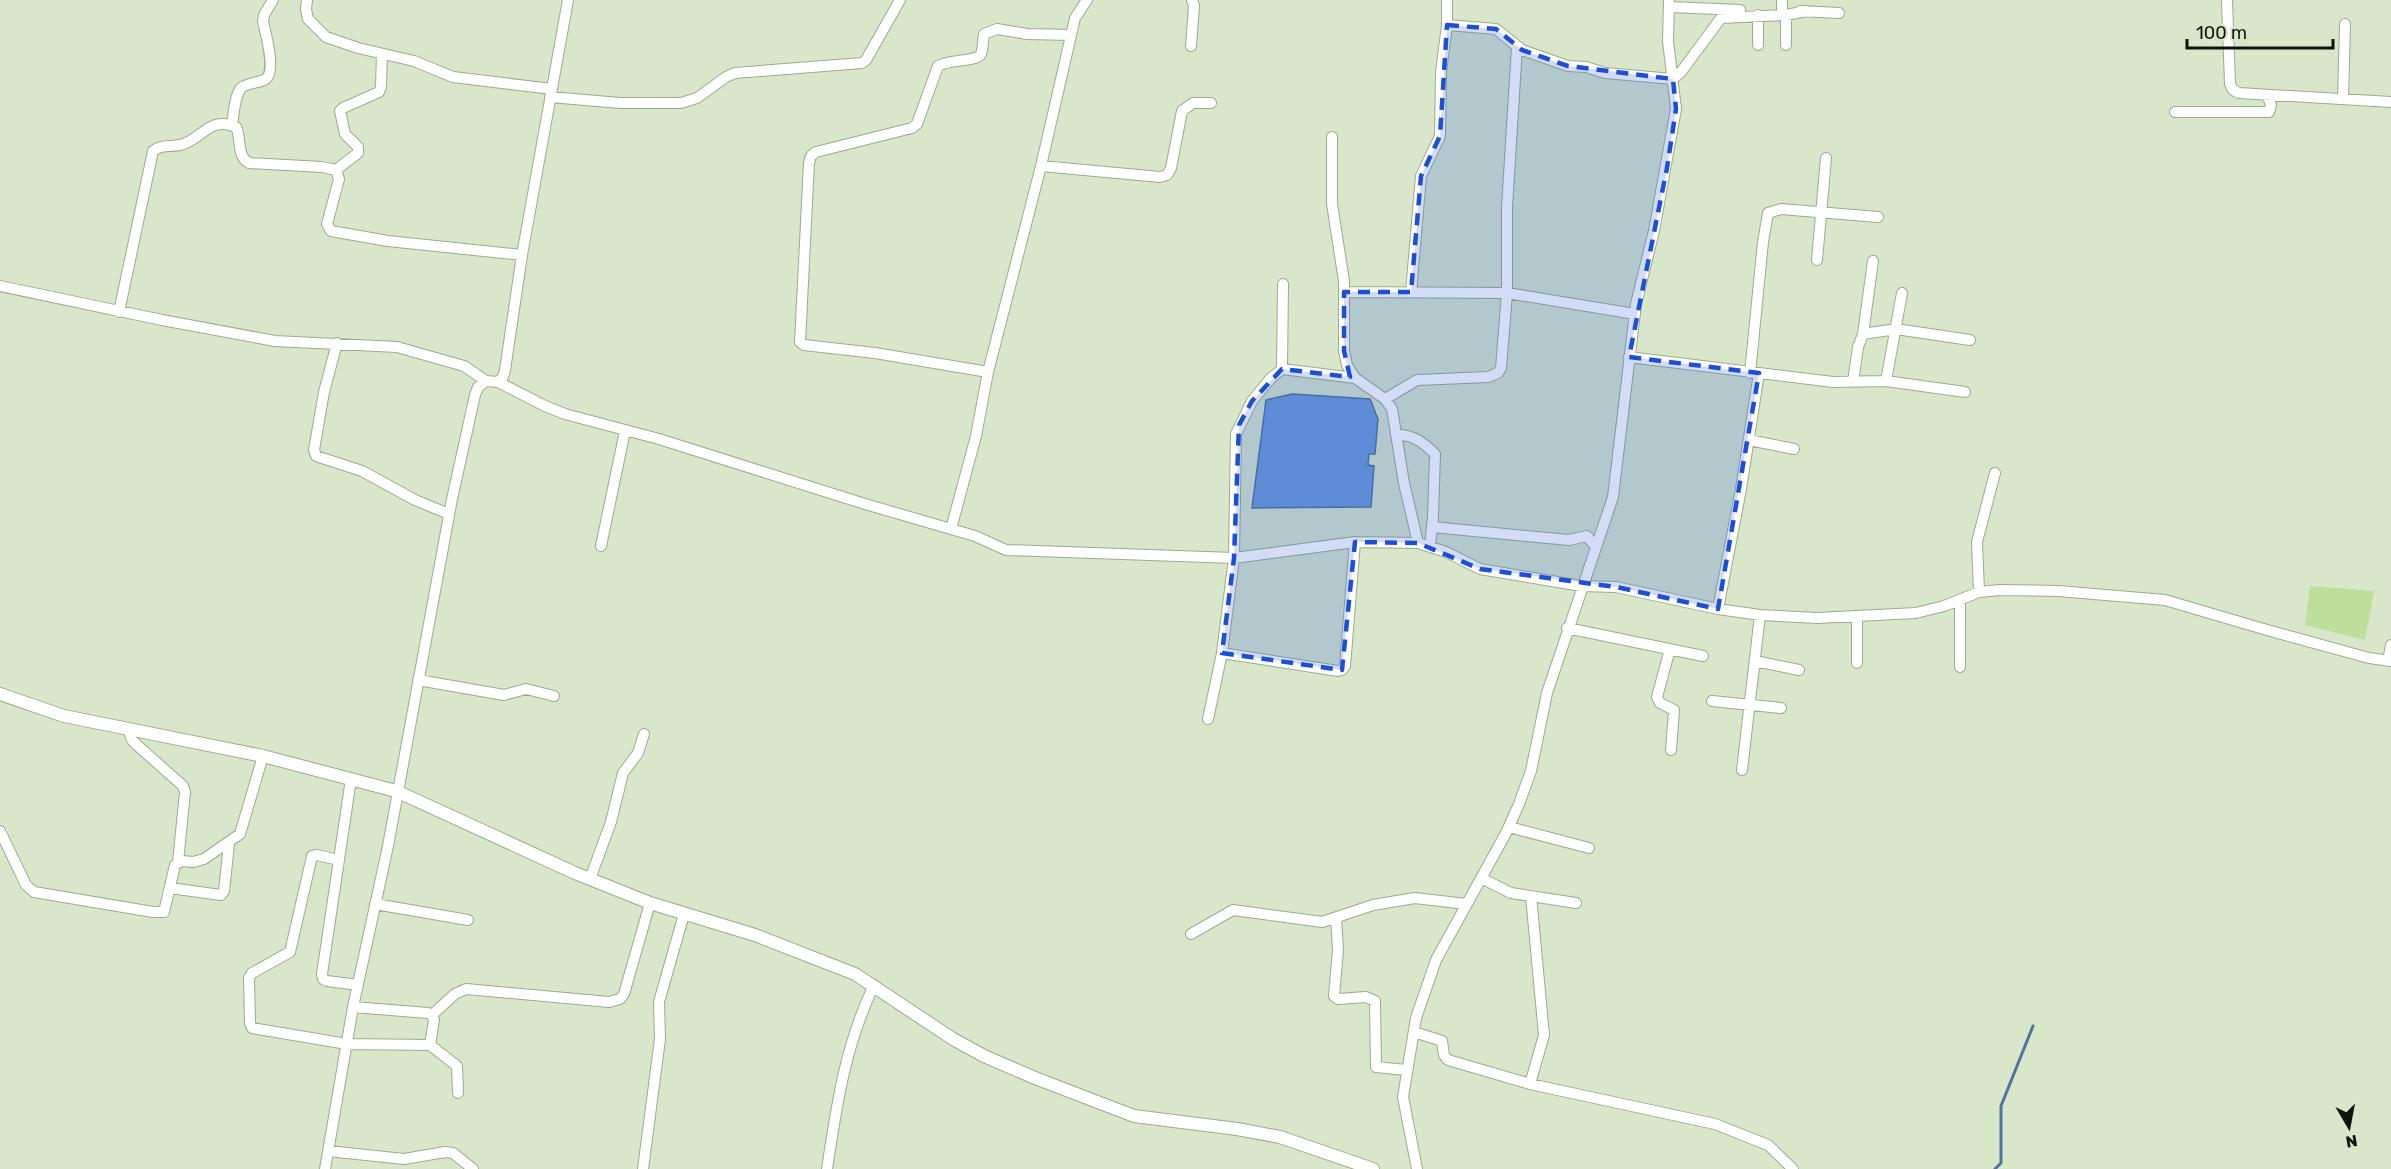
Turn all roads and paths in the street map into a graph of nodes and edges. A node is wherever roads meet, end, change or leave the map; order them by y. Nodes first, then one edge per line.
1 (273, 0) edge
2 (307, 0) edge
3 (568, 0) edge
4 (900, 0) edge
5 (1087, 0) edge
6 (1192, 0) edge
7 (1448, 0) edge
8 (2227, 0) edge
9 (1669, 3) edge
10 (1731, 5) edge
11 (1783, 9) edge
12 (1839, 13) dead end
13 (1758, 15) junction
14 (2345, 24) dead end
15 (1448, 25) junction
16 (1071, 34) junction
17 (1758, 45) dead end
18 (1786, 45) dead end
19 (1191, 46) dead end
20 (1517, 47) junction
21 (382, 54) junction
22 (1673, 79) junction
23 (551, 93) junction
24 (2267, 95) junction
25 (2343, 99) junction
26 (2391, 102) edge
27 (1211, 103) dead end
28 (2175, 112) dead end
29 (232, 125) junction
30 (1332, 137) dead end
31 (1826, 158) dead end
32 (1041, 166) junction
33 (336, 170) junction
34 (1822, 212) junction
35 (1878, 216) dead end
36 (522, 255) junction
37 (1817, 260) dead end
38 (1873, 261) dead end
39 (1283, 284) dead end
40 (0, 286) edge
41 (1344, 292) junction
42 (1411, 292) junction
43 (1507, 292) junction
44 (1902, 293) dead end
45 (119, 312) junction
46 (1635, 314) junction
47 (1896, 329) junction
48 (1863, 334) junction
49 (1970, 340) dead end
50 (337, 343) junction
51 (1629, 357) junction
52 (1282, 369) junction
53 (988, 372) junction
54 (1754, 373) junction
55 (1355, 378) junction
56 (486, 381) junction
57 (1886, 381) junction
58 (498, 382) junction
59 (1853, 382) junction
60 (1965, 392) dead end
61 (1384, 399) junction
62 (625, 431) junction
63 (1396, 435) junction
64 (1749, 440) junction
65 (1794, 449) dead end
66 (1995, 473) dead end
67 (449, 514) junction
68 (1432, 527) junction
69 (951, 529) junction
70 (1355, 542) junction
71 (1418, 543) junction
72 (601, 546) dead end
73 (1430, 546) junction
74 (1596, 547) junction
75 (1234, 558) junction
76 (1581, 586) junction
77 (1979, 592) junction
78 (1960, 600) junction
79 (1718, 609) junction
80 (1760, 615) junction
81 (1857, 617) junction
82 (1567, 628) junction
83 (2391, 645) edge
84 (1670, 649) junction
85 (1222, 653) junction
86 (1703, 656) dead end
87 (1755, 661) junction
88 (2390, 661) edge
89 (1857, 663) dead end
90 (1960, 667) dead end
91 (1799, 670) dead end
92 (418, 680) junction
93 (0, 694) edge
94 (554, 696) dead end
95 (1712, 701) dead end
96 (1750, 704) junction
97 (1781, 708) dead end
98 (1208, 719) dead end
99 (128, 729) junction
100 (644, 734) dead end
101 (1671, 750) dead end
102 (263, 756) junction
103 (1742, 770) dead end
104 (351, 779) junction
105 (396, 791) junction
106 (1509, 827) junction
107 (0, 831) edge
108 (228, 844) junction
109 (1590, 848) dead end
110 (339, 860) junction
111 (178, 862) junction
112 (1481, 878) junction
113 (590, 879) junction
114 (170, 888) junction
115 (1531, 896) junction
116 (650, 903) junction
117 (1576, 903) dead end
118 (375, 904) junction
119 (1466, 904) junction
120 (684, 914) junction
121 (1336, 918) junction
122 (468, 921) dead end
123 (1191, 934) dead end
124 (358, 985) junction
125 (874, 985) junction
126 (353, 1007) junction
127 (432, 1015) junction
128 (1414, 1032) junction
129 (347, 1044) junction
130 (430, 1045) junction
131 (1406, 1070) junction
132 (1530, 1084) junction
133 (458, 1093) dead end
134 (328, 1151) junction
135 (325, 1169) edge
136 (473, 1169) edge
137 (642, 1169) edge
138 (827, 1169) edge
139 (1373, 1169) edge
140 (1417, 1169) edge
141 (1793, 1169) edge

1 - 29 street
2 - 21 street
3 - 23 street
4 - 23 street
5 - 16 street
6 - 19 street
7 - 15 street
8 - 24 street
9 - 10 street
9 - 22 street
10 - 11 street
11 - 12 street
11 - 13 street
11 - 18 street
13 - 17 street
13 - 22 street
14 - 25 street
15 - 20 street
15 - 42 street
16 - 32 street
16 - 53 street
20 - 22 street
20 - 43 street
21 - 23 street
21 - 33 street
22 - 46 street
23 - 36 street
24 - 25 street
24 - 28 street
25 - 26 street
27 - 32 street
29 - 33 street
29 - 45 street
30 - 41 street
31 - 34 street
32 - 53 street
33 - 36 street
34 - 35 street
34 - 37 street
34 - 54 street
36 - 58 street
38 - 48 street
39 - 52 street
40 - 45 street
41 - 42 street
41 - 55 street
42 - 43 street
43 - 46 street
43 - 61 street
44 - 47 street
45 - 50 street
46 - 51 street
47 - 48 street
47 - 49 street
47 - 57 street
48 - 59 street
50 - 56 street
50 - 67 street
51 - 54 street
51 - 74 street
52 - 55 street
52 - 75 street
53 - 69 street
54 - 59 street
54 - 64 street
55 - 61 street
56 - 58 street
56 - 67 street
57 - 59 street
57 - 60 street
58 - 62 street
61 - 63 street
62 - 69 street
62 - 72 street
63 - 68 street
63 - 71 street
64 - 65 street
64 - 79 street
66 - 77 street
67 - 92 street
68 - 73 street
68 - 74 street
69 - 75 street
70 - 71 street
70 - 75 street
70 - 85 street
71 - 73 street
73 - 76 street
74 - 76 street
75 - 85 street
76 - 79 street
76 - 82 street
77 - 78 street
77 - 88 street
78 - 81 street
78 - 90 street
79 - 80 street
80 - 81 street
80 - 87 street
81 - 89 street
82 - 84 street
82 - 106 street
83 - 88 street
84 - 86 street
84 - 101 street
85 - 98 street
87 - 91 street
87 - 96 street
92 - 94 street
92 - 105 street
93 - 99 street
95 - 96 street
96 - 97 street
96 - 103 street
99 - 102 street
99 - 111 street
100 - 113 street
102 - 104 street
102 - 108 street
104 - 105 street
104 - 110 street
105 - 113 street
105 - 118 street
106 - 109 street
106 - 112 street
107 - 114 street
108 - 111 street
108 - 114 street
110 - 124 street
110 - 129 street
111 - 114 street
112 - 115 street
112 - 119 street
113 - 116 street
115 - 117 street
115 - 132 street
116 - 120 street
116 - 127 street
118 - 122 street
118 - 124 street
119 - 121 street
119 - 128 street
120 - 125 street
120 - 137 street
121 - 123 street
121 - 131 street
124 - 126 street
125 - 138 street
125 - 139 street
126 - 127 street
126 - 129 street
127 - 130 street
128 - 131 street
128 - 132 street
129 - 130 street
129 - 134 street
130 - 133 street
131 - 140 street
132 - 141 street
134 - 135 street
134 - 136 street

